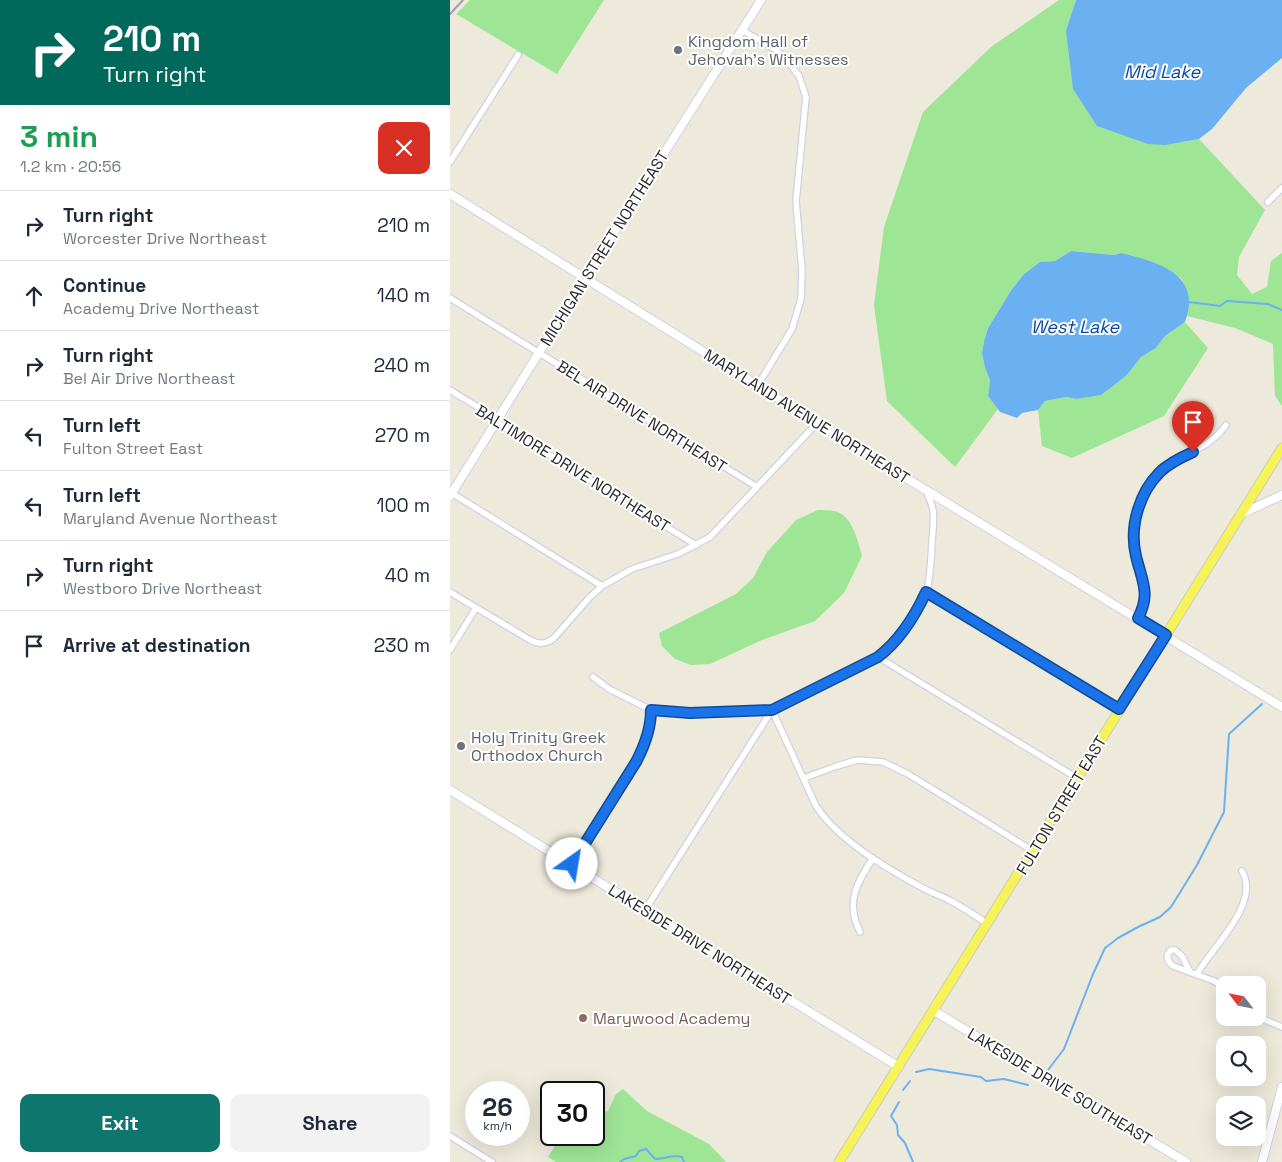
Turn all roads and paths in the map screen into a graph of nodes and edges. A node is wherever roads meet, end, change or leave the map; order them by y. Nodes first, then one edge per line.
1 (760, 0) edge
2 (742, 30) junction
3 (518, 54) dead end
4 (450, 162) edge
5 (1282, 188) edge
6 (450, 194) edge
7 (1268, 202) dead end
8 (585, 278) junction
9 (450, 298) edge
10 (539, 352) junction
11 (758, 385) junction
12 (450, 390) edge
13 (496, 422) junction
14 (818, 422) junction
15 (1226, 425) dead end
16 (1282, 448) edge
17 (757, 487) junction
18 (924, 489) junction
19 (451, 494) edge
20 (1282, 495) edge
21 (1240, 515) junction
22 (696, 546) junction
23 (602, 586) junction
24 (450, 592) edge
25 (926, 592) junction
26 (476, 608) junction
27 (1138, 618) junction
28 (1166, 635) junction
29 (450, 650) edge
30 (878, 657) junction
31 (593, 676) dead end
32 (1282, 707) edge
33 (1119, 709) junction
34 (651, 710) junction
35 (772, 710) junction
36 (804, 778) junction
37 (1077, 778) junction
38 (450, 790) edge
39 (1033, 851) junction
40 (873, 858) junction
41 (572, 864) junction
42 (1242, 871) dead end
43 (646, 910) junction
44 (988, 924) junction
45 (860, 932) dead end
46 (1190, 972) dead end
47 (1197, 974) junction
48 (1216, 983) edge
49 (934, 1011) junction
50 (1266, 1020) edge
51 (1282, 1027) edge
52 (899, 1067) junction
53 (1282, 1087) edge
54 (450, 1136) edge
55 (492, 1162) edge
56 (840, 1162) edge
57 (1186, 1162) edge
58 (1262, 1162) edge

1 - 2 street, MICHIGAN STREET NORTHEAST
2 - 8 street, MICHIGAN STREET NORTHEAST
2 - 11 street
3 - 4 street
5 - 7 street
6 - 8 street, MARYLAND AVENUE NORTHEAST
8 - 10 street, MICHIGAN STREET NORTHEAST
8 - 11 street, MARYLAND AVENUE NORTHEAST
9 - 10 street, BEL AIR DRIVE NORTHEAST
10 - 13 street, MICHIGAN STREET NORTHEAST
10 - 17 street, BEL AIR DRIVE NORTHEAST
11 - 14 street, MARYLAND AVENUE NORTHEAST
12 - 13 street, BALTIMORE DRIVE NORTHEAST
13 - 19 street, MICHIGAN STREET NORTHEAST
13 - 22 street, BALTIMORE DRIVE NORTHEAST
14 - 17 street
14 - 18 street, MARYLAND AVENUE NORTHEAST
15 - 27 street
16 - 21 main road, FULTON STREET EAST
17 - 22 street
18 - 25 street
18 - 27 street, MARYLAND AVENUE NORTHEAST
19 - 23 street
20 - 21 street
21 - 28 main road, FULTON STREET EAST
22 - 23 street
23 - 26 street
24 - 26 street
25 - 30 street
25 - 33 street
26 - 29 street
27 - 28 street, MARYLAND AVENUE NORTHEAST
28 - 32 street, MARYLAND AVENUE NORTHEAST
28 - 33 main road, FULTON STREET EAST
30 - 35 street
30 - 37 street
31 - 34 street
33 - 37 main road, FULTON STREET EAST
34 - 35 street
34 - 41 street
35 - 36 street
35 - 43 street
36 - 39 street
36 - 40 street
37 - 39 main road, FULTON STREET EAST
38 - 41 street, LAKESIDE DRIVE NORTHEAST
39 - 44 main road, FULTON STREET EAST
40 - 44 street
40 - 45 street
41 - 43 street, LAKESIDE DRIVE NORTHEAST
42 - 47 street
43 - 52 street, LAKESIDE DRIVE NORTHEAST
44 - 49 main road, FULTON STREET EAST
46 - 47 street
47 - 48 street
49 - 52 main road, FULTON STREET EAST
49 - 57 street, LAKESIDE DRIVE SOUTHEAST
50 - 51 street
52 - 56 main road, FULTON STREET EAST
53 - 58 street
54 - 55 street

